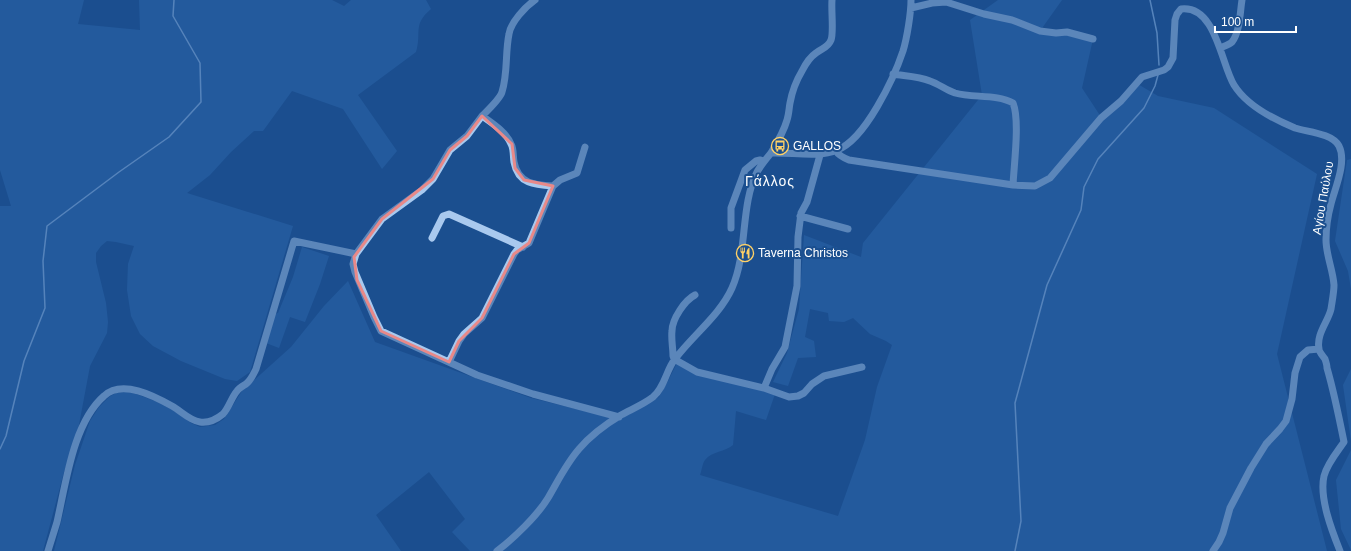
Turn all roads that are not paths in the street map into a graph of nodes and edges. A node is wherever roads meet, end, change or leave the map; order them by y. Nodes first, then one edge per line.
1 (534, 0) edge
2 (832, 0) edge
3 (1242, 0) edge
4 (911, 4) edge
5 (1093, 39) dead end
6 (1220, 48) junction
7 (893, 74) junction
8 (482, 116) junction
9 (585, 147) dead end
10 (836, 151) junction
11 (771, 153) junction
12 (820, 155) junction
13 (764, 161) junction
14 (1013, 185) junction
15 (552, 186) junction
16 (800, 216) junction
17 (731, 228) dead end
18 (848, 228) dead end
19 (432, 238) dead end
20 (523, 247) junction
21 (356, 254) junction
22 (695, 295) dead end
23 (1318, 349) junction
24 (674, 359) junction
25 (449, 362) junction
26 (862, 367) dead end
27 (764, 388) junction
28 (619, 416) junction
29 (48, 551) edge
30 (497, 551) edge
31 (1213, 551) edge
32 (1340, 551) edge

1 - 8 street
2 - 11 street
3 - 6 street
4 - 5 street
4 - 7 street
6 - 14 street, Αγίου Παύλου
6 - 23 street, Αγίου Παύλου
7 - 10 street
7 - 14 street
8 - 15 street
8 - 21 street
9 - 15 street
10 - 12 street
10 - 14 street
11 - 12 street
11 - 13 street
12 - 16 street
13 - 17 street
13 - 24 street
15 - 20 street
16 - 18 street
16 - 27 street
19 - 20 street
20 - 25 street
21 - 25 street
21 - 29 street
22 - 24 street
23 - 31 street
23 - 32 street
24 - 27 street
24 - 28 street
25 - 28 street
26 - 27 street
28 - 30 street

